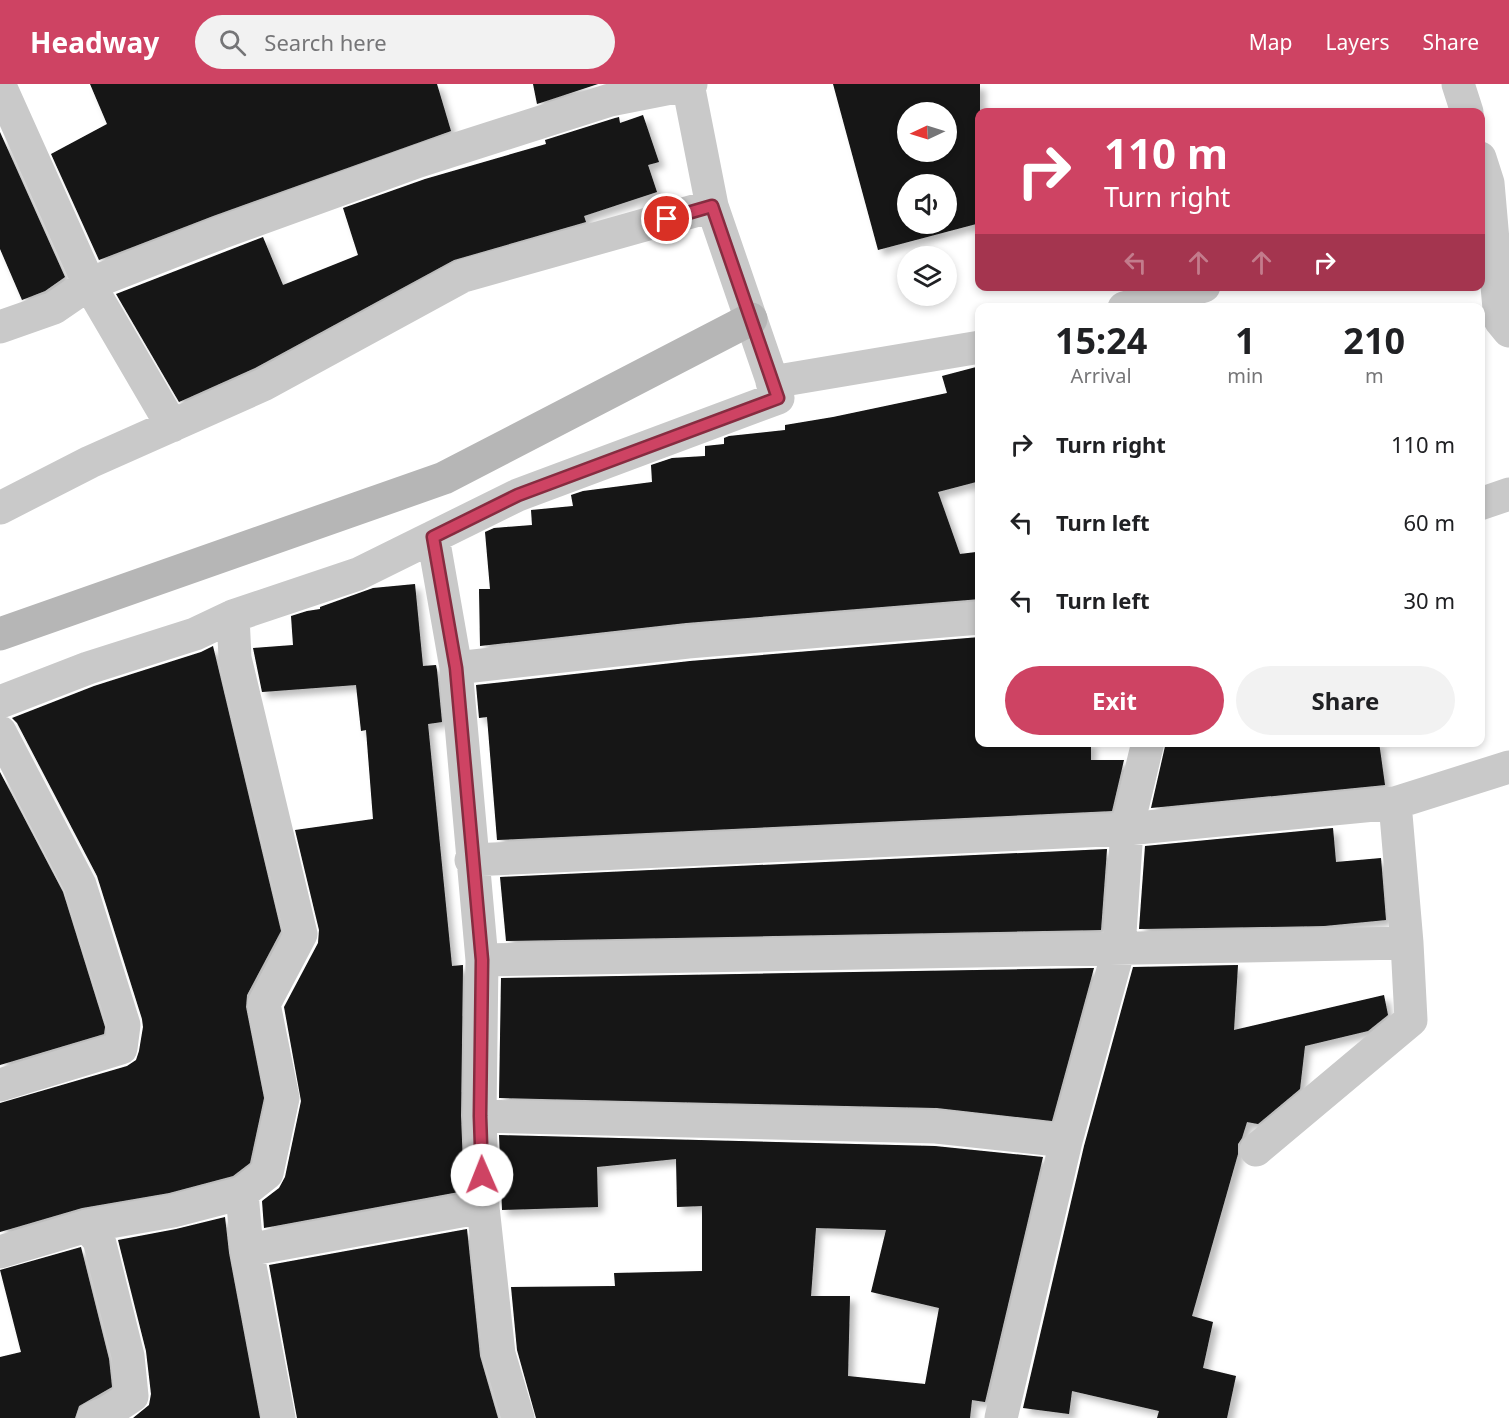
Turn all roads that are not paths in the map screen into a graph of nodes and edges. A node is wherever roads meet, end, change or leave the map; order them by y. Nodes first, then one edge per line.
1 (689, 84) edge
2 (1458, 84) edge
3 (4, 87) edge
4 (1466, 108) edge
5 (1489, 177) edge
6 (712, 206) junction
7 (89, 284) junction
8 (1186, 291) edge
9 (1142, 303) edge
10 (751, 319) junction
11 (0, 327) edge
12 (1509, 331) edge
13 (975, 348) edge
14 (772, 381) junction
15 (172, 426) junction
16 (1509, 494) edge
17 (1485, 502) edge
18 (0, 508) edge
19 (433, 537) junction
20 (232, 616) junction
21 (975, 618) edge
22 (0, 634) edge
23 (456, 668) junction
24 (0, 702) edge
25 (0, 732) edge
26 (1147, 747) edge
27 (1509, 767) edge
28 (1395, 803) junction
29 (1127, 829) junction
30 (471, 860) junction
31 (1407, 943) junction
32 (1119, 948) junction
33 (482, 960) junction
34 (0, 1085) edge
35 (480, 1116) junction
36 (1066, 1141) junction
37 (1256, 1150) dead end
38 (242, 1193) junction
39 (483, 1207) junction
40 (87, 1226) junction
41 (247, 1250) junction
42 (0, 1252) edge
43 (93, 1418) edge
44 (279, 1418) edge
45 (518, 1418) edge
46 (1001, 1418) edge

1 - 6 street
1 - 7 street
2 - 4 street
3 - 7 street
5 - 12 street
6 - 10 street
6 - 15 street
7 - 11 street
7 - 15 street
8 - 9 street
10 - 14 street
10 - 22 street
13 - 14 street
14 - 19 street
15 - 18 street
16 - 17 street
19 - 20 street
19 - 23 street
20 - 24 street
20 - 38 street
21 - 23 street
23 - 30 street
25 - 34 street
26 - 29 street
27 - 28 street
28 - 29 street
28 - 31 street
29 - 30 street
29 - 32 street
30 - 33 street
31 - 32 street
31 - 37 street
32 - 33 street
32 - 36 street
33 - 35 street
35 - 36 street
35 - 39 street
36 - 46 street
38 - 40 street
38 - 41 street
39 - 41 street
39 - 45 street
40 - 42 street
40 - 43 street
41 - 44 street

